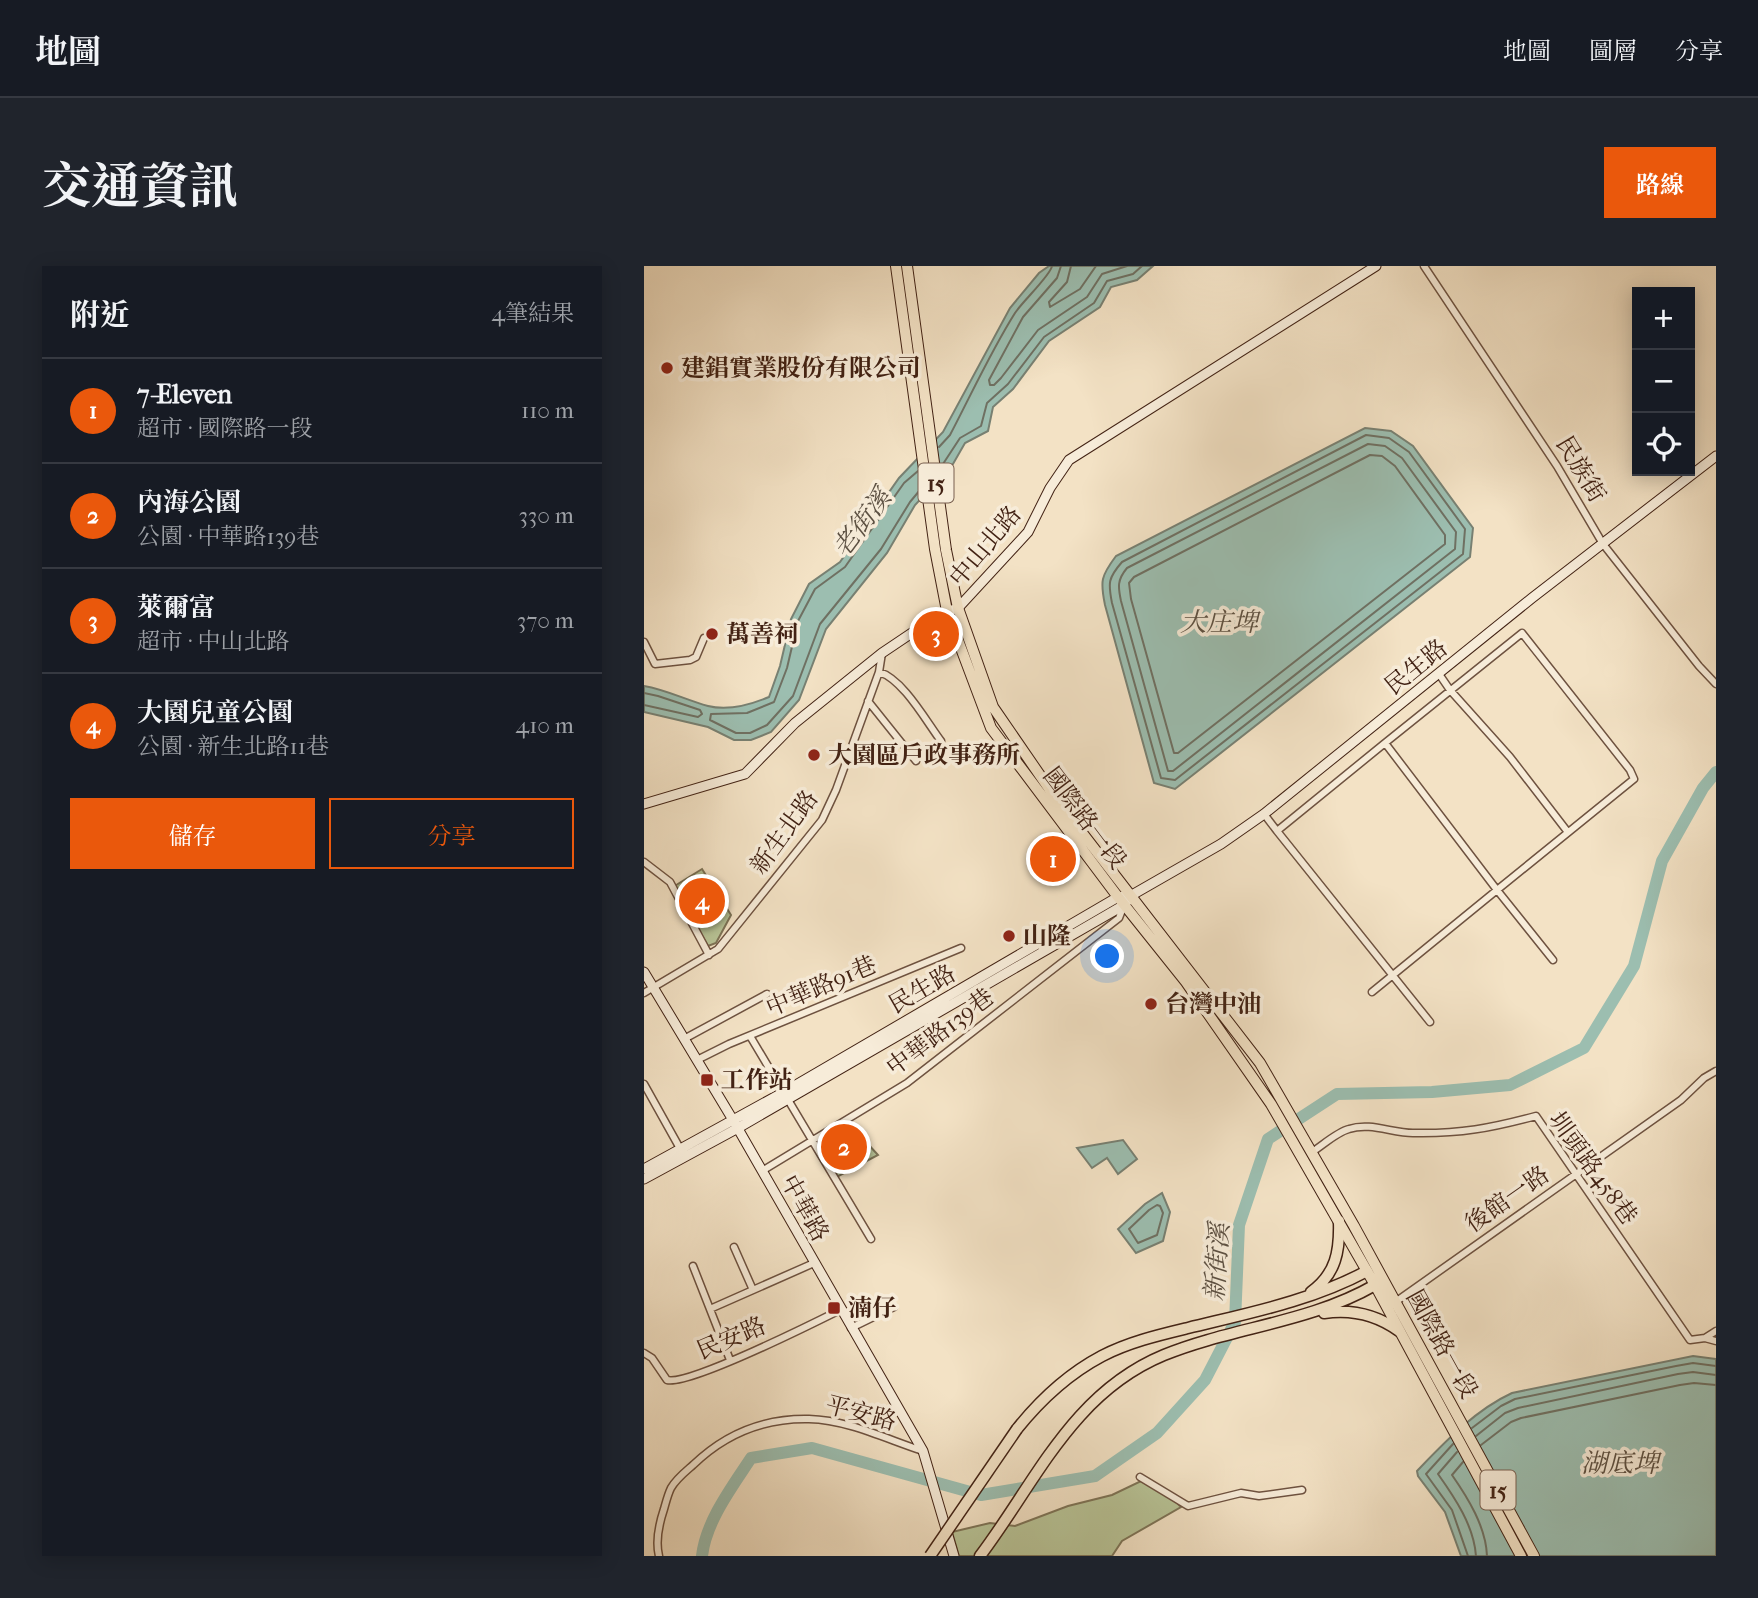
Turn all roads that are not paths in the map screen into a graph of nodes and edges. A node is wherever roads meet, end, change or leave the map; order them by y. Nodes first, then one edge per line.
1 (896, 266) edge
2 (907, 266) edge
3 (1376, 266) edge
4 (1424, 266) edge
5 (922, 416) junction
6 (1716, 456) edge
7 (1603, 544) junction
8 (941, 550) junction
9 (958, 608) junction
10 (947, 611) junction
11 (704, 638) dead end
12 (644, 642) edge
13 (882, 653) junction
14 (879, 672) junction
15 (1439, 674) junction
16 (1716, 684) edge
17 (1450, 690) junction
18 (868, 701) junction
19 (941, 741) dead end
20 (1385, 743) junction
21 (916, 761) dead end
22 (644, 804) edge
23 (1264, 814) junction
24 (1277, 831) junction
25 (1567, 831) junction
26 (644, 862) edge
27 (1497, 890) junction
28 (1132, 895) junction
29 (1121, 901) junction
30 (961, 948) dead end
31 (709, 955) junction
32 (1553, 960) dead end
33 (644, 972) edge
34 (1392, 975) junction
35 (649, 990) edge
36 (1372, 992) dead end
37 (767, 994) dead end
38 (1430, 1022) dead end
39 (750, 1036) junction
40 (684, 1039) junction
41 (697, 1060) junction
42 (1716, 1071) edge
43 (644, 1084) edge
44 (787, 1095) junction
45 (735, 1124) junction
46 (813, 1139) junction
47 (1312, 1152) junction
48 (683, 1153) junction
49 (644, 1169) edge
50 (762, 1171) junction
51 (1576, 1174) junction
52 (644, 1180) edge
53 (1339, 1221) junction
54 (871, 1239) dead end
55 (734, 1247) dead end
56 (814, 1263) junction
57 (693, 1265) dead end
58 (1373, 1271) junction
59 (1374, 1285) junction
60 (753, 1290) junction
61 (1303, 1298) junction
62 (1391, 1305) junction
63 (894, 1307) dead end
64 (710, 1308) junction
65 (842, 1309) junction
66 (1307, 1315) junction
67 (851, 1328) junction
68 (1399, 1331) junction
69 (1716, 1331) edge
70 (1705, 1338) junction
71 (1716, 1341) edge
72 (644, 1353) edge
73 (730, 1360) junction
74 (923, 1451) junction
75 (1140, 1477) dead end
76 (1303, 1490) dead end
77 (659, 1556) edge
78 (930, 1556) edge
79 (954, 1556) edge
80 (980, 1556) edge
81 (1521, 1556) edge
82 (1534, 1556) edge

1 - 5 main road, 15
2 - 5 main road, 15
3 - 9 street, 中山北路
4 - 7 street, 民族街
5 - 8 main road, 15
6 - 7 street, 民生路
7 - 15 street, 民生路
7 - 16 street, 民族街
8 - 9 main road, 國際路一段 / 15
8 - 10 main road, 國際路一段 / 15
9 - 10 street, 中山北路
9 - 28 main road, 國際路一段 / 15
10 - 13 street, 中山北路
10 - 29 main road, 國際路一段 / 15
11 - 12 street
13 - 14 street, 新生北路
13 - 22 street, 中山北路
14 - 18 street, 新生北路
14 - 19 street
15 - 17 street
15 - 23 street, 民生路
17 - 20 street
17 - 25 street
17 - 25 street
18 - 21 street
18 - 31 street, 新生北路
20 - 24 street
20 - 27 street
23 - 24 street
23 - 28 street, 民生路
24 - 34 street
25 - 27 street
26 - 31 street
27 - 32 street
27 - 34 street
28 - 29 street, 民生路
28 - 47 main road, 國際路一段 / 15
29 - 44 street, 民生路
29 - 46 street, 中華路139巷
29 - 53 main road, 國際路一段 / 15
30 - 39 street, 中華路91巷
31 - 35 street, 新生北路
33 - 35 street, 中華路
34 - 36 street
34 - 38 street
35 - 40 street, 中華路
37 - 40 street
39 - 41 street, 中華路91巷
39 - 44 street
40 - 41 street, 中華路
41 - 45 street, 中華路
42 - 51 street, 後館一路
43 - 48 street
44 - 45 street, 民生路
44 - 46 street
45 - 48 street, 民生路
45 - 50 street, 中華路
46 - 50 street, 中華路139巷
46 - 54 street
47 - 51 street, 圳頭路458巷
47 - 58 main road, 國際路一段 / 15
48 - 49 street
48 - 52 street
50 - 56 street, 中華路
51 - 62 street, 後館一路
51 - 70 street, 圳頭路458巷
53 - 58 main road, 國際路一段 / 15
53 - 61 highway
55 - 60 street
56 - 60 street
56 - 65 street, 中華路
57 - 64 street
58 - 59 main road
58 - 61 highway
58 - 62 main road, 國際路一段 / 15
59 - 62 main road, 國際路一段 / 15
59 - 66 highway
60 - 64 street
61 - 78 highway, bridge
62 - 68 main road, 國際路一段 / 15
62 - 82 main road, 國際路一段 / 15
63 - 67 street
64 - 73 street
65 - 67 street, 中華路
65 - 73 street, 民安路
66 - 68 highway
66 - 80 highway
67 - 74 street, 中華路
68 - 81 main road, 國際路一段 / 15
69 - 70 street
70 - 71 street, 圳頭路458巷
72 - 73 street, 民安路
74 - 77 street, 平安路
74 - 79 street, 中華路
75 - 76 street

